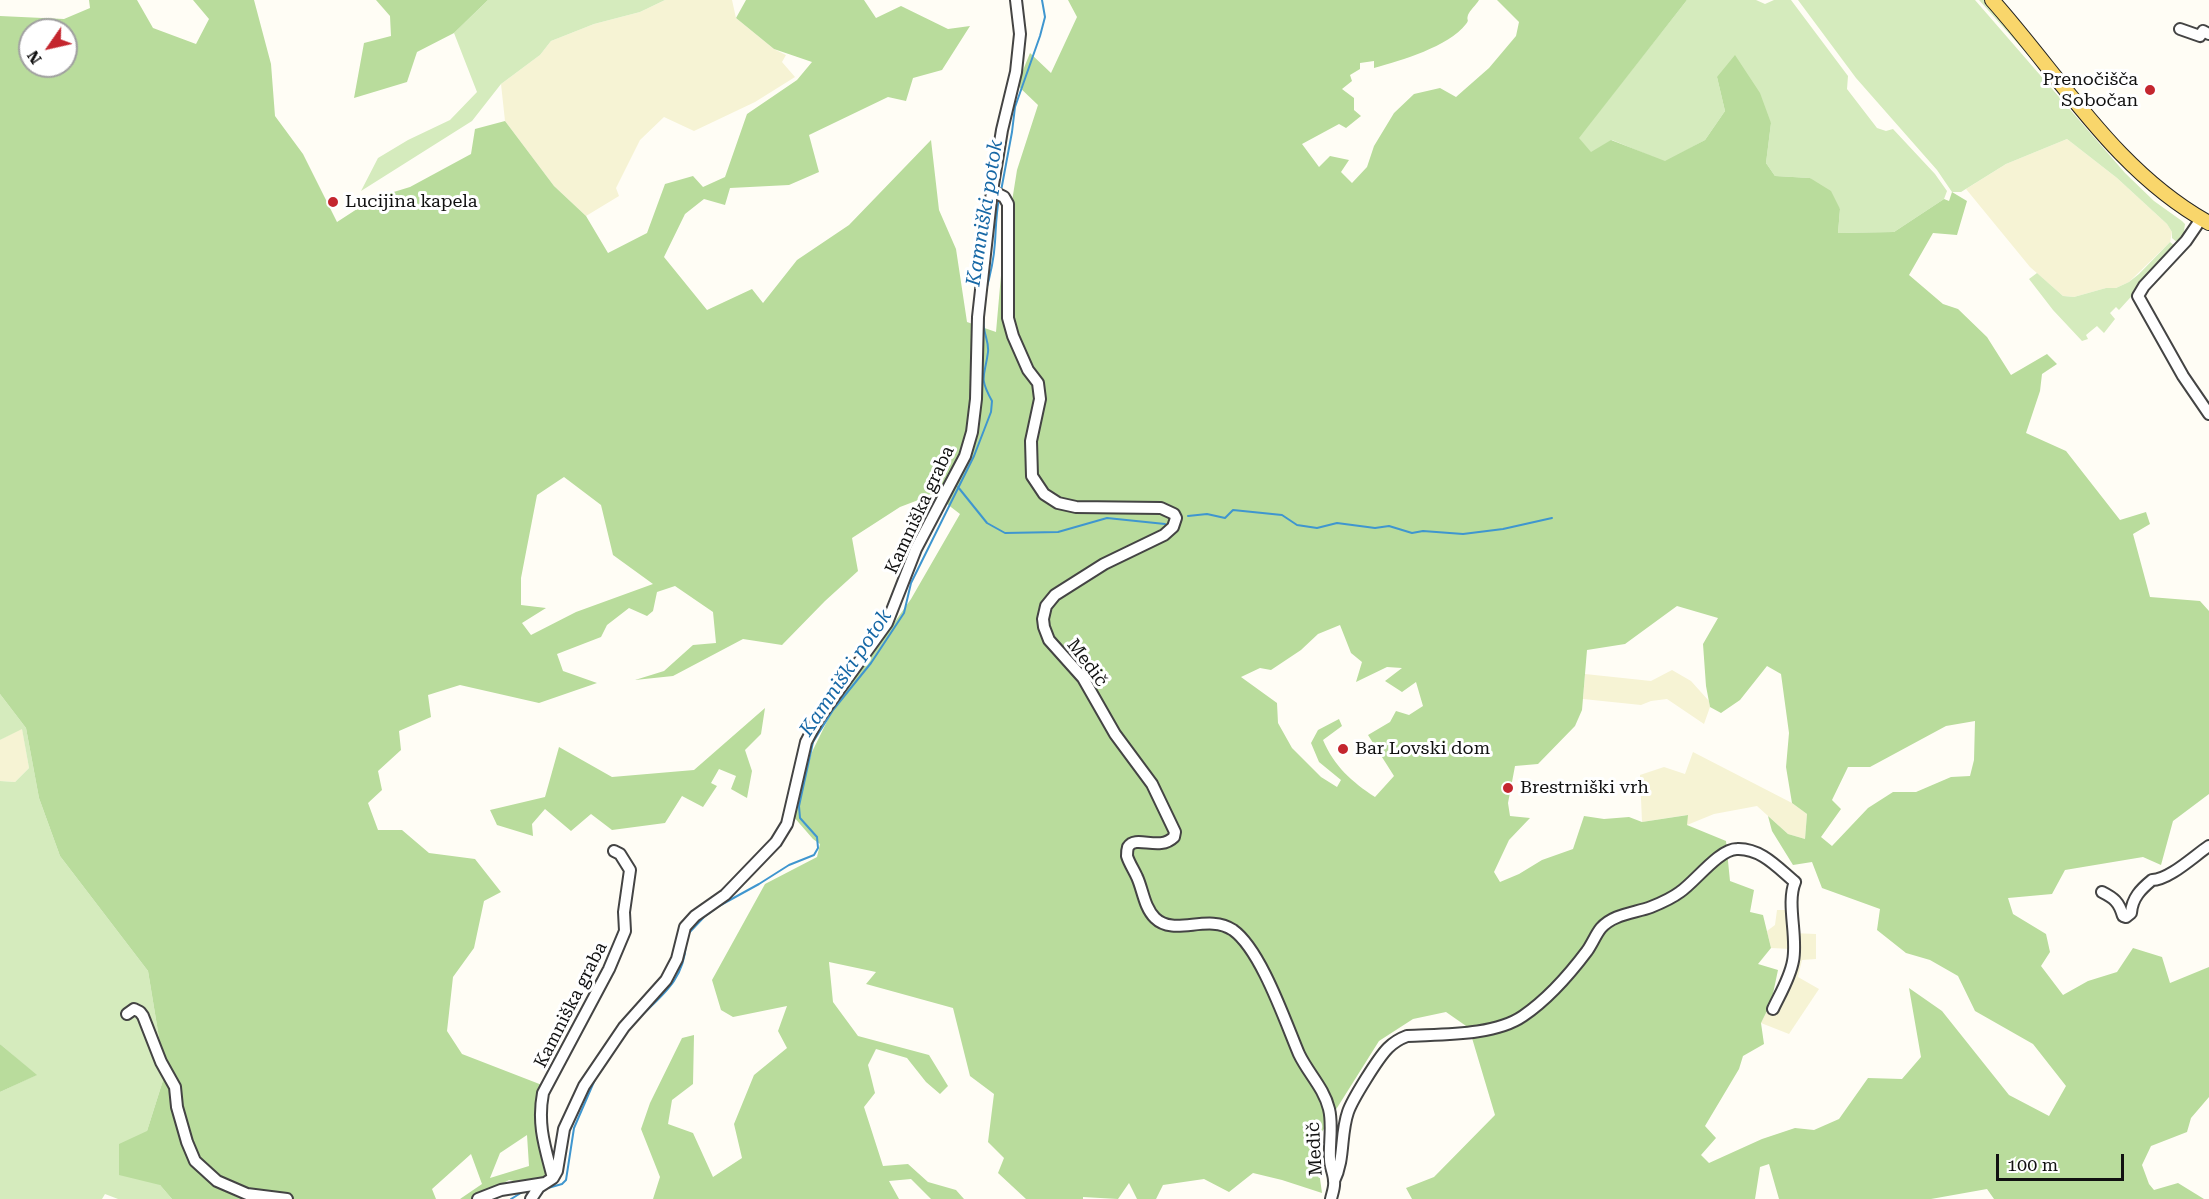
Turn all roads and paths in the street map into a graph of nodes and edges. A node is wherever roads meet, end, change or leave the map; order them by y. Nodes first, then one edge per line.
1 (1016, 0) edge
2 (1992, 0) edge
3 (2180, 29) dead end
4 (2204, 34) edge
5 (998, 194) junction
6 (2205, 221) edge
7 (2209, 414) edge
8 (2209, 846) edge
9 (614, 851) dead end
10 (2102, 892) dead end
11 (1773, 1009) dead end
12 (127, 1014) dead end
13 (1334, 1181) junction
14 (541, 1189) edge
15 (287, 1199) edge
16 (478, 1199) edge
17 (1331, 1199) edge

1 - 5 street, Kamniška graba
2 - 6 main road
3 - 4 street
5 - 13 street, Medič
5 - 14 street, Kamniška graba
6 - 7 street
8 - 10 street
9 - 14 street, Kamniška graba
11 - 13 street
12 - 15 street
13 - 17 street, Medič
14 - 16 street

